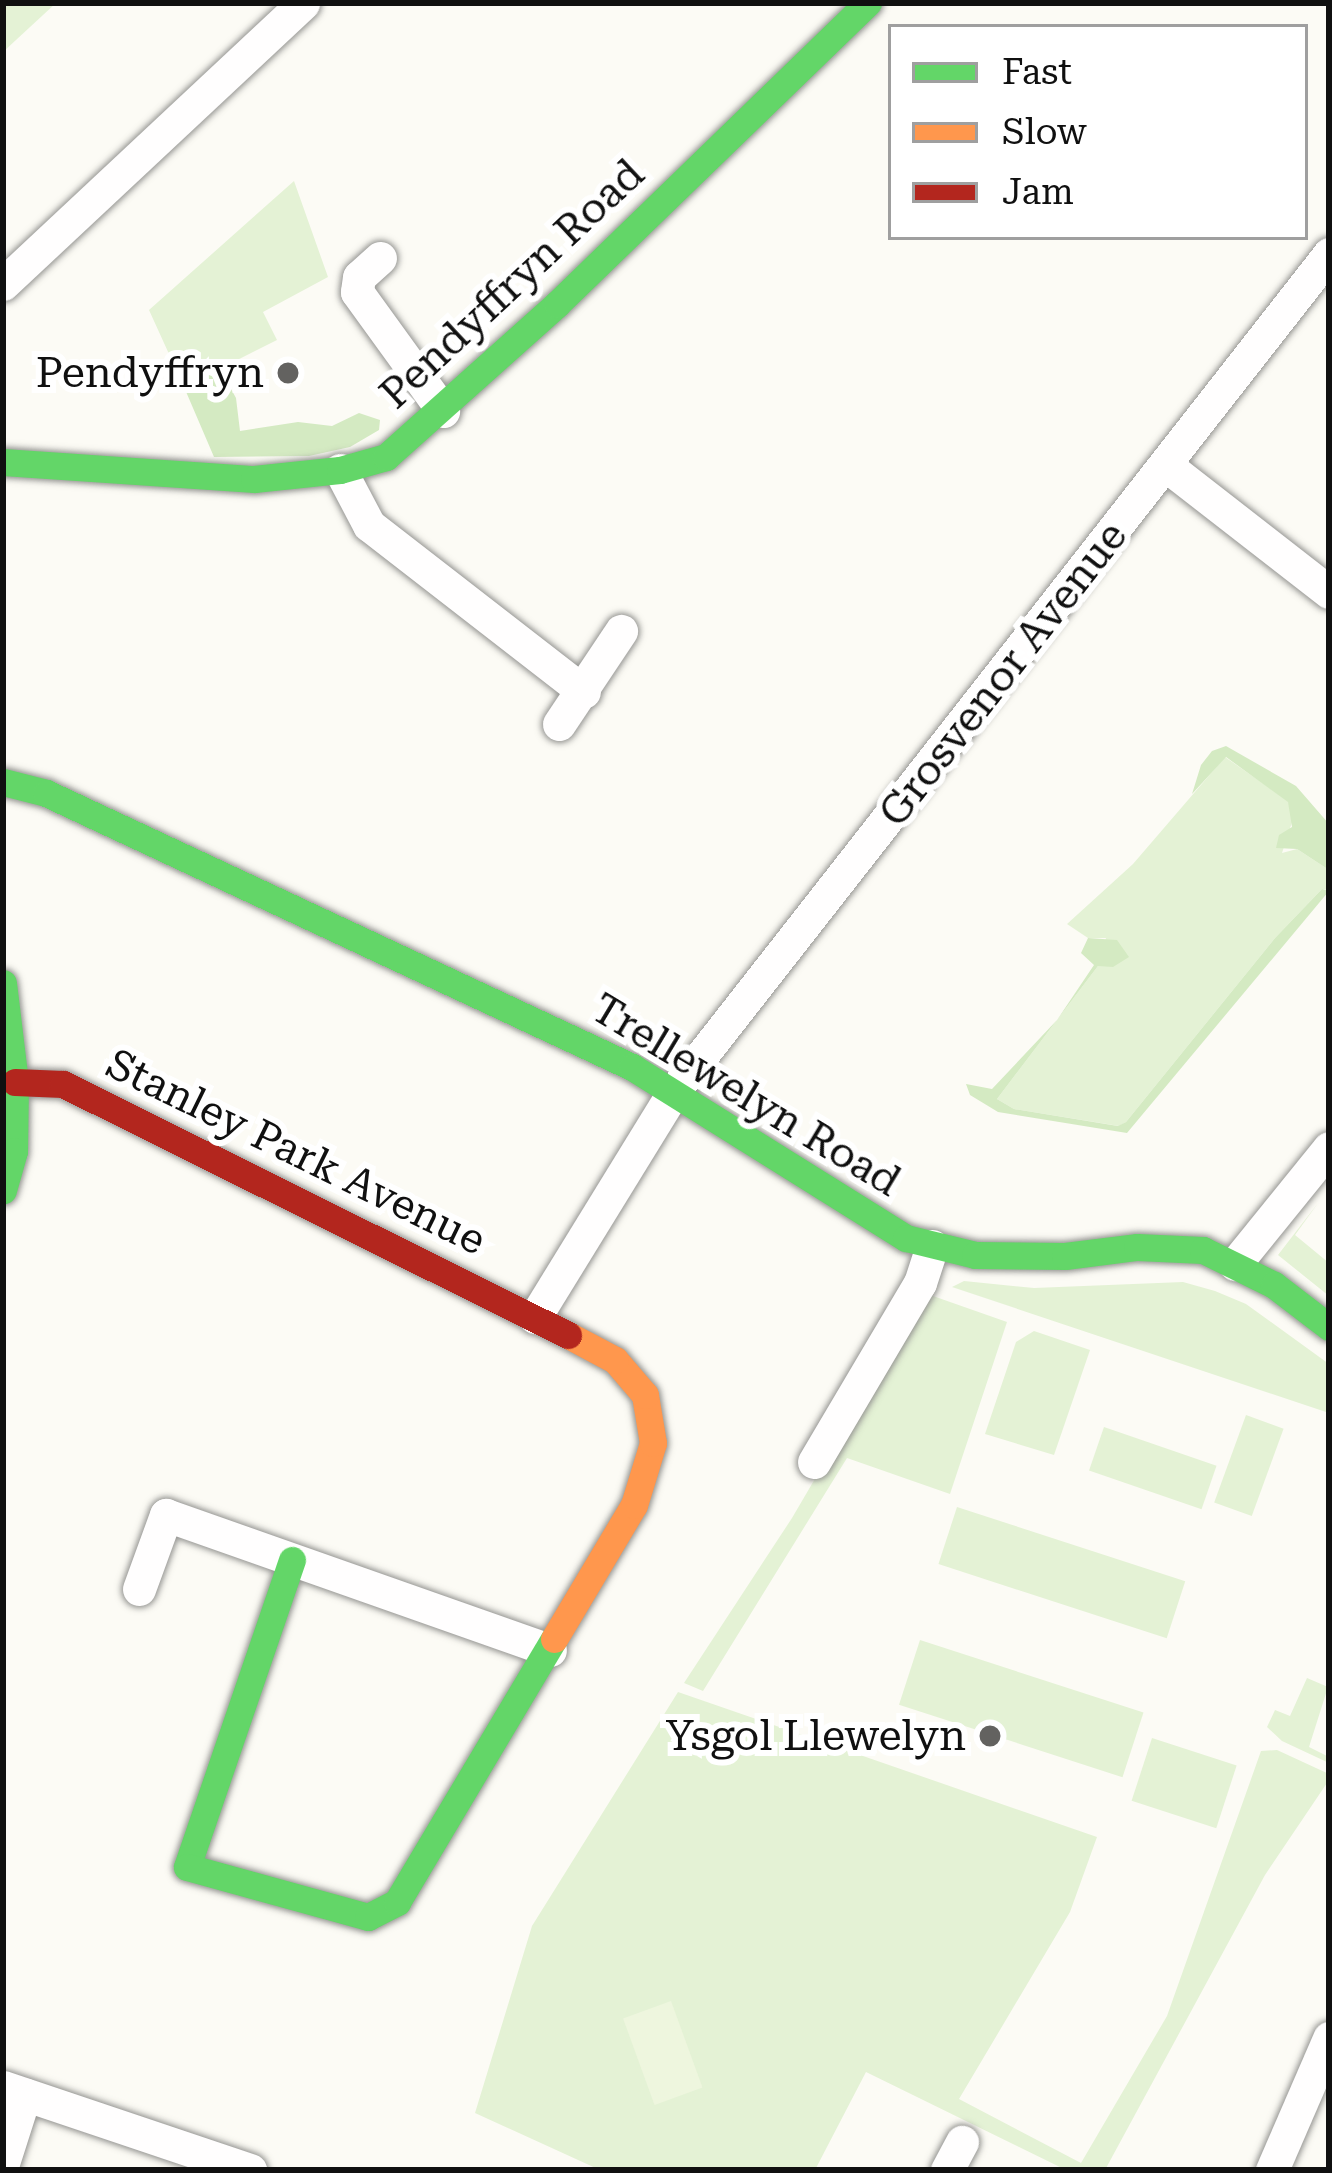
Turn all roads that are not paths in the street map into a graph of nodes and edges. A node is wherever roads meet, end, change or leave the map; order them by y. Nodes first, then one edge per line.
1 (303, 3) edge
2 (868, 3) edge
3 (1329, 254) edge
4 (380, 258) dead end
5 (3, 284) edge
6 (443, 411) junction
7 (3, 462) edge
8 (1167, 466) junction
9 (340, 470) junction
10 (1329, 592) edge
11 (621, 631) dead end
12 (584, 692) junction
13 (559, 724) dead end
14 (3, 782) edge
15 (3, 983) edge
16 (15, 1082) junction
17 (674, 1091) junction
18 (1329, 1148) edge
19 (3, 1190) edge
20 (932, 1246) junction
21 (1235, 1264) junction
22 (535, 1317) junction
23 (1329, 1327) edge
24 (814, 1462) dead end
25 (292, 1561) junction
26 (139, 1589) dead end
27 (550, 1650) junction
28 (1329, 2038) edge
29 (14, 2090) edge
30 (3, 2163) edge
31 (250, 2170) edge
32 (1272, 2170) edge

1 - 5 street
2 - 6 street, Pendyffryn Road
3 - 8 street, Grosvenor Avenue
4 - 6 street
6 - 9 street, Pendyffryn Road
7 - 9 street, Pendyffryn Road
8 - 10 street
8 - 17 street, Grosvenor Avenue
9 - 12 street
11 - 12 street
12 - 13 street
14 - 17 street, Trellewelyn Road
15 - 16 street
16 - 19 street
16 - 22 street, Stanley Park Avenue
17 - 20 street, Trellewelyn Road
17 - 22 street, Grosvenor Avenue
18 - 21 street
20 - 21 street, Trellewelyn Road
20 - 24 street
21 - 23 street, Trellewelyn Road
22 - 27 street, Stanley Park Avenue
25 - 26 street
25 - 27 street
25 - 27 street, Stanley Park Avenue
28 - 32 street
29 - 30 street
29 - 31 street

